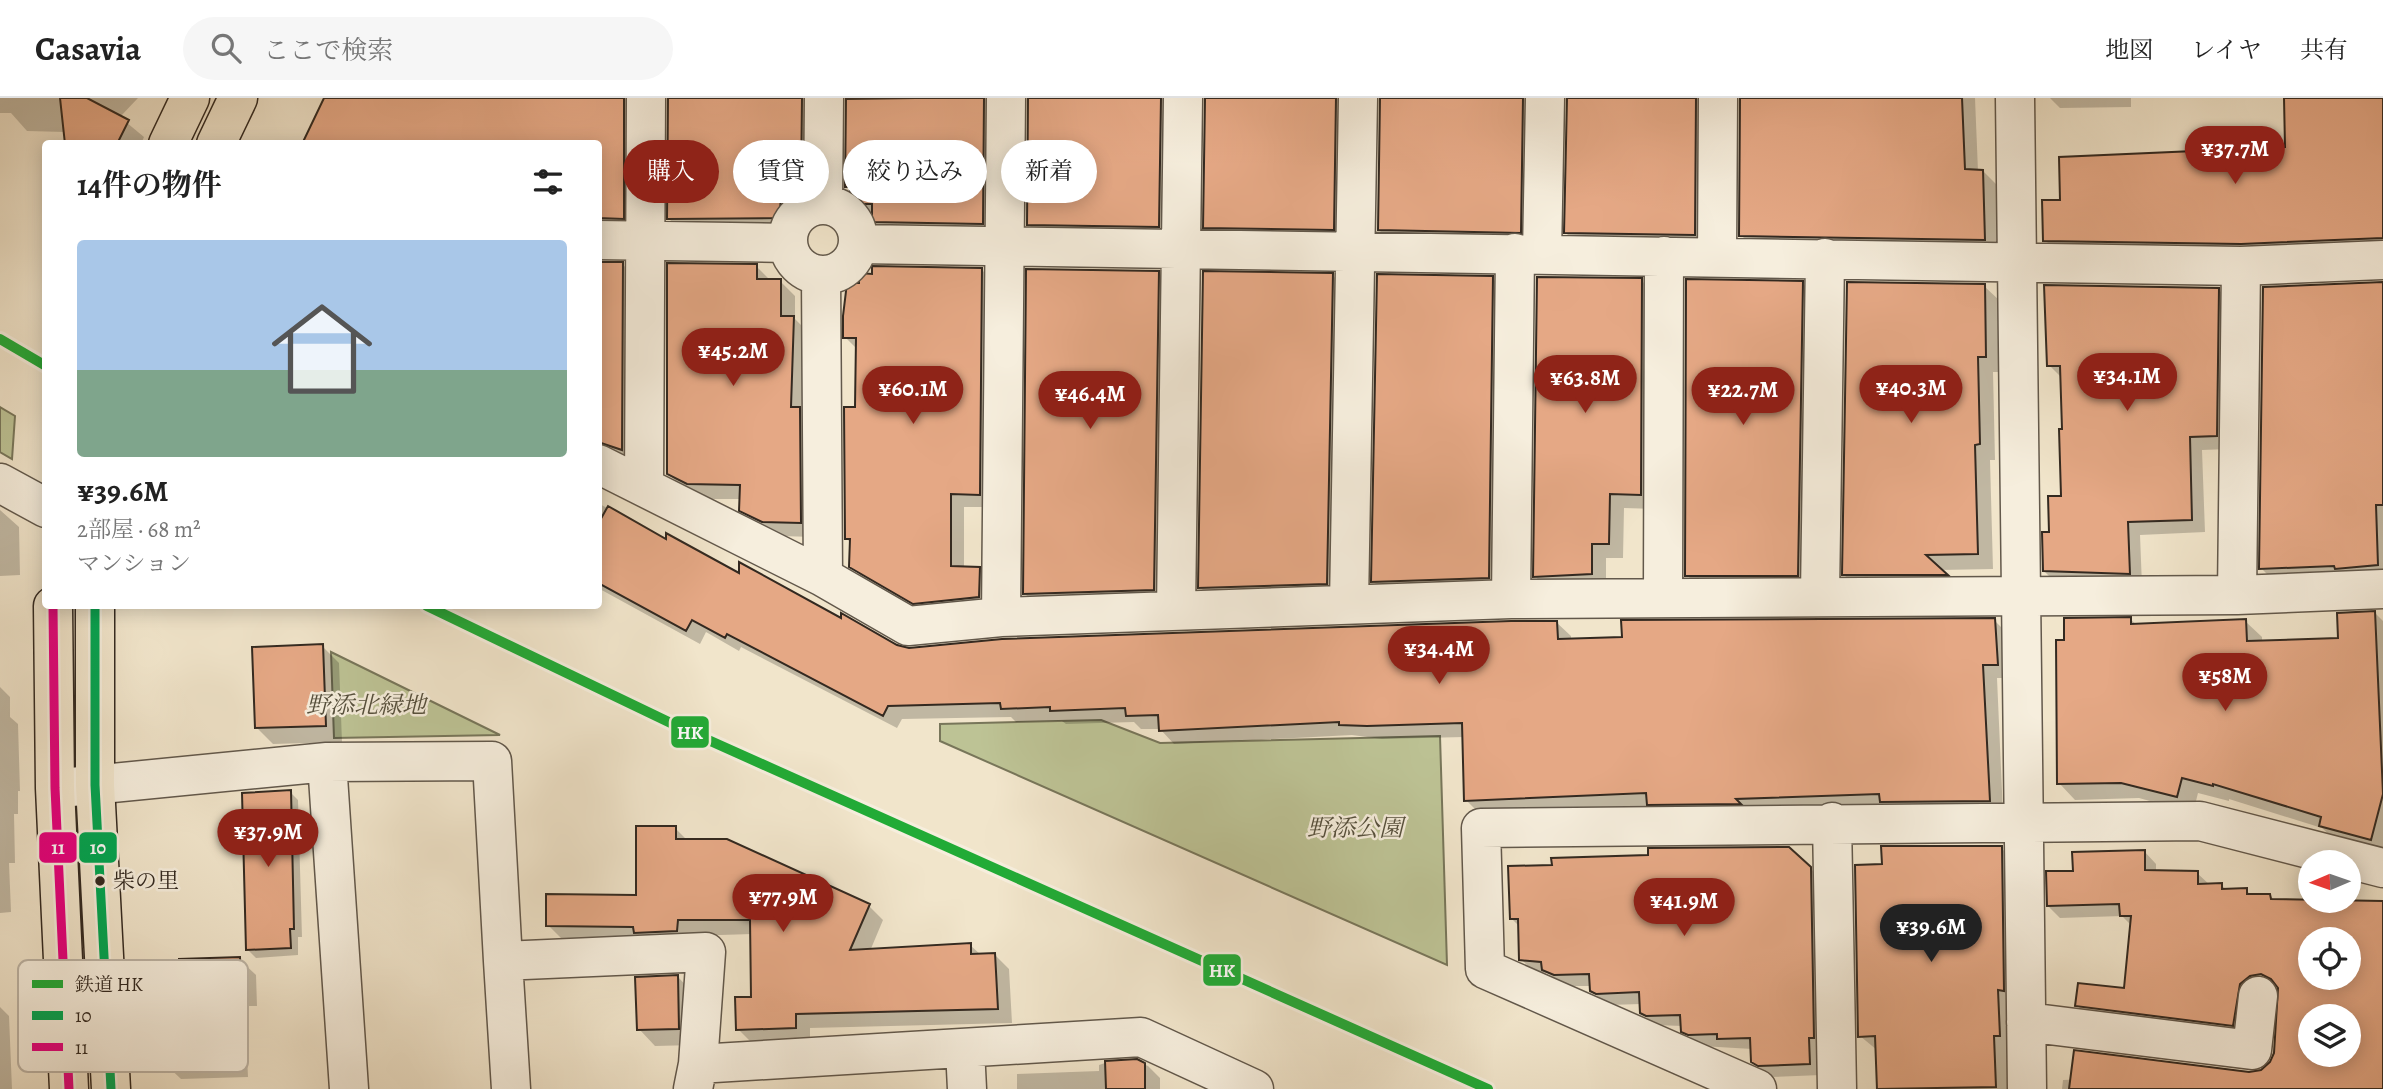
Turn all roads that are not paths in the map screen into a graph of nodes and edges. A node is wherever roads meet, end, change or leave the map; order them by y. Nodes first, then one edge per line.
1 (190, 98) edge
2 (238, 98) edge
3 (646, 98) edge
4 (824, 98) edge
5 (1006, 98) edge
6 (1183, 98) edge
7 (1358, 98) edge
8 (1545, 98) edge
9 (1718, 98) edge
10 (2015, 98) edge
11 (170, 140) edge
12 (218, 140) edge
13 (823, 205) junction
14 (602, 240) edge
15 (645, 240) junction
16 (788, 243) junction
17 (858, 244) junction
18 (1005, 246) junction
19 (1180, 248) junction
20 (1354, 252) junction
21 (1529, 254) junction
22 (1664, 256) junction
23 (1717, 256) junction
24 (1825, 258) junction
25 (2383, 260) edge
26 (2018, 261) junction
27 (2241, 266) junction
28 (821, 276) junction
29 (602, 466) edge
30 (0, 483) edge
31 (644, 486) junction
32 (42, 506) edge
33 (823, 577) junction
34 (2383, 589) edge
35 (2237, 594) junction
36 (1820, 595) junction
37 (1663, 597) junction
38 (2021, 597) junction
39 (1511, 599) junction
40 (1349, 604) junction
41 (52, 609) edge
42 (95, 609) edge
43 (1176, 610) junction
44 (1001, 617) junction
45 (327, 762) junction
46 (95, 785) junction
47 (55, 788) junction
48 (1832, 822) junction
49 (2023, 823) junction
50 (2383, 869) edge
51 (63, 960) edge
52 (104, 960) edge
53 (503, 961) junction
54 (2258, 996) dead end
55 (2026, 1022) junction
56 (965, 1049) junction
57 (1191, 1075) edge
58 (696, 1077) edge
59 (349, 1089) edge
60 (511, 1089) edge
61 (967, 1089) edge
62 (1255, 1089) edge
63 (1757, 1089) edge
64 (1837, 1089) edge
65 (2027, 1089) edge

1 - 11 main road
2 - 12 main road
3 - 15 street
4 - 13 street
5 - 18 street
6 - 19 street
7 - 20 street
8 - 21 street
9 - 23 street
10 - 26 street
13 - 16 street
13 - 17 street
14 - 15 street
15 - 16 street
15 - 31 street
16 - 28 street
17 - 18 street
17 - 28 street
18 - 19 street
18 - 44 street
19 - 20 street
19 - 43 street
20 - 21 street
20 - 40 street
21 - 22 street
21 - 39 street
22 - 23 street
22 - 37 street
23 - 24 street
24 - 26 street
24 - 36 street
25 - 27 street
26 - 27 street
26 - 38 street
27 - 35 street
28 - 33 street
29 - 31 street
30 - 32 street
31 - 33 street
33 - 44 street
34 - 35 street
35 - 38 street
36 - 37 street
36 - 38 street
37 - 39 street
38 - 49 street
39 - 40 street
40 - 43 street
41 - 47 main road
42 - 46 main road
43 - 44 street
45 - 46 street
45 - 53 street
45 - 59 street
46 - 47 street
46 - 52 main road
47 - 51 main road
48 - 49 street
48 - 63 street
48 - 64 street
49 - 50 street
49 - 55 street
53 - 58 street
53 - 60 street
54 - 55 street
55 - 65 street
56 - 57 street
56 - 58 street
56 - 61 street
57 - 62 street

